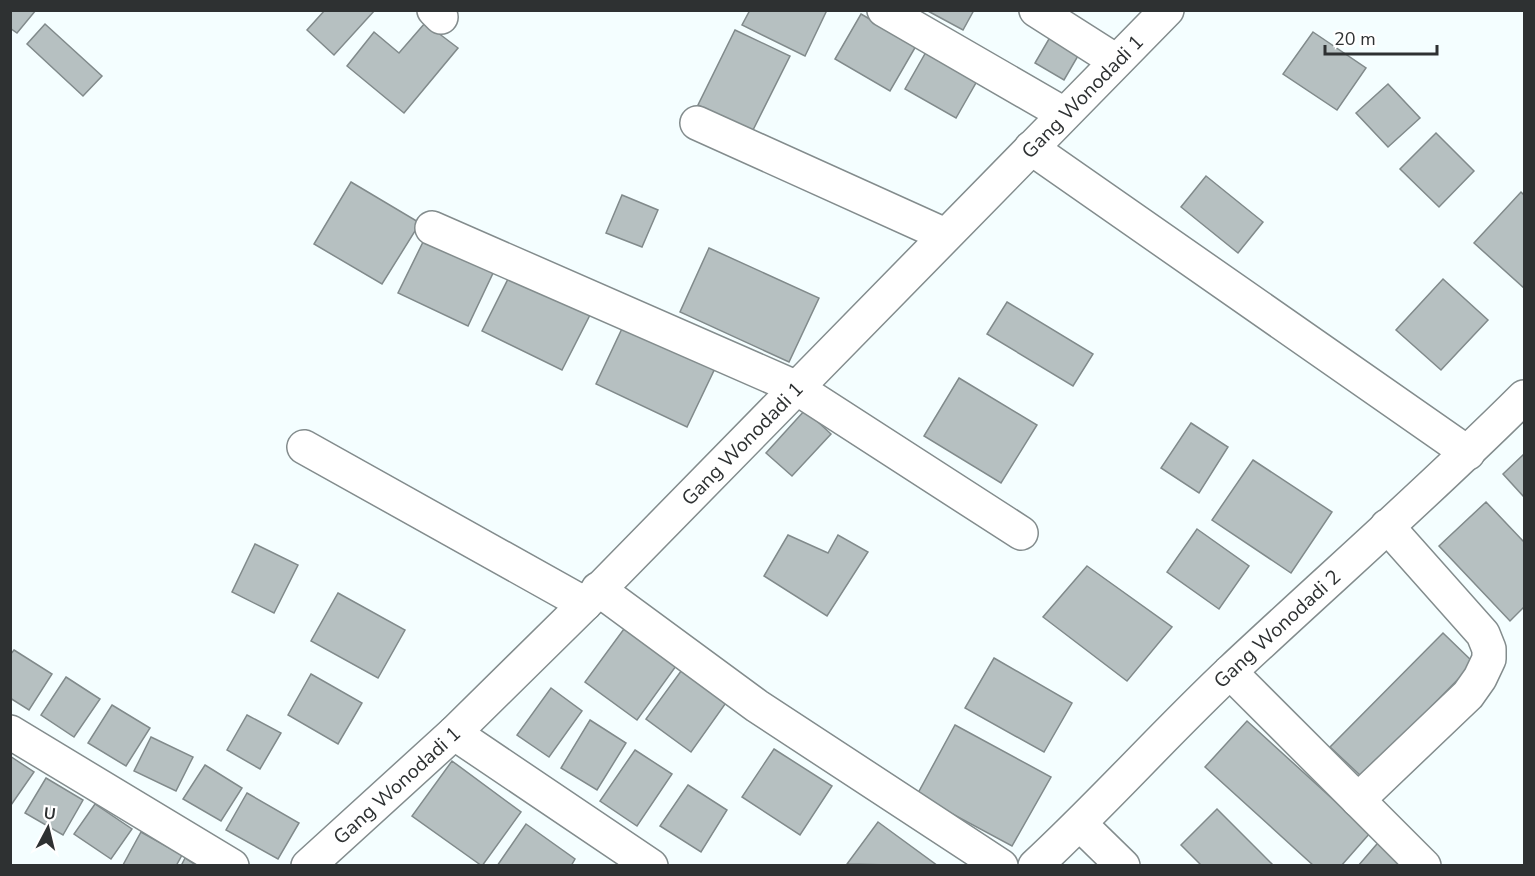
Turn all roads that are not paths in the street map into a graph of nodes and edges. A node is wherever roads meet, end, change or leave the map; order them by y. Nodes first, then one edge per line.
1 (884, 10) edge
2 (1036, 10) edge
3 (1167, 10) edge
4 (1116, 61) junction
5 (1064, 114) junction
6 (698, 123) dead end
7 (1031, 148) junction
8 (432, 228) dead end
9 (945, 235) junction
10 (795, 387) junction
11 (1524, 397) edge
12 (304, 447) dead end
13 (1468, 453) junction
14 (1387, 526) junction
15 (1021, 533) dead end
16 (592, 597) junction
17 (1230, 672) junction
18 (10, 732) edge
19 (454, 733) junction
20 (1358, 800) junction
21 (1080, 824) junction
22 (232, 866) edge
23 (308, 866) edge
24 (651, 866) edge
25 (1001, 866) edge
26 (1035, 866) edge
27 (1124, 866) edge
28 (1425, 866) edge

1 - 5 street
2 - 4 street
3 - 4 street, Gang Wonodadi 1
4 - 5 street, Gang Wonodadi 1
5 - 7 street, Gang Wonodadi 1
6 - 9 street
7 - 9 street, Gang Wonodadi 1
7 - 13 street
8 - 10 street
9 - 10 street, Gang Wonodadi 1
10 - 15 street
10 - 16 street, Gang Wonodadi 1
11 - 13 street, Gang Wonodadi 2
12 - 16 street
13 - 14 street, Gang Wonodadi 2
14 - 17 street, Gang Wonodadi 2
14 - 20 street
16 - 19 street, Gang Wonodadi 1
16 - 25 street
17 - 20 street
17 - 21 street, Gang Wonodadi 2
18 - 22 street
19 - 23 street, Gang Wonodadi 1
19 - 24 street
20 - 28 street
21 - 26 street, Gang Wonodadi 2
21 - 27 street

